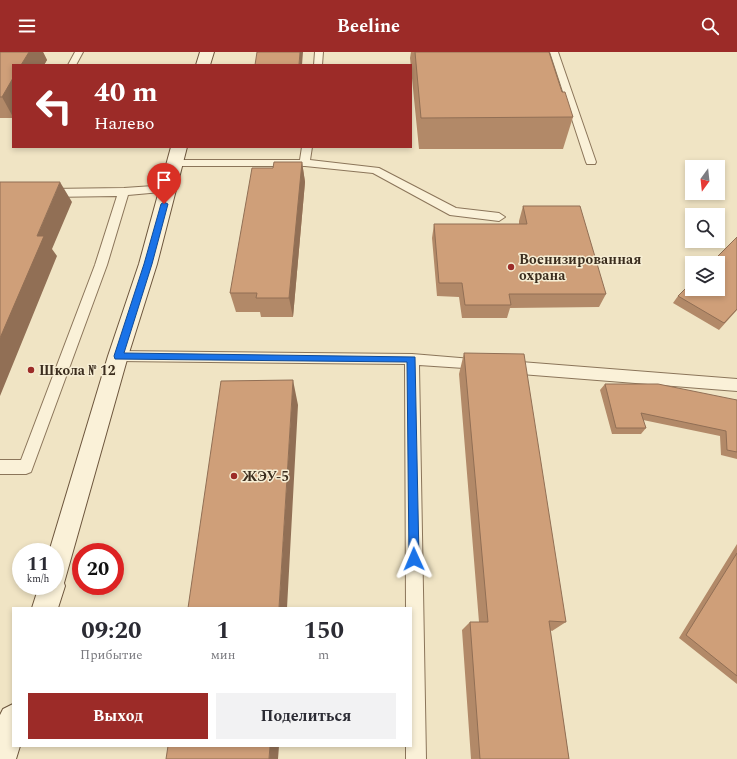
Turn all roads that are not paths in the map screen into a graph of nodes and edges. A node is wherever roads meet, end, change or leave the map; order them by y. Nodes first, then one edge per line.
1 (79, 52) edge
2 (207, 52) edge
3 (319, 52) edge
4 (554, 52) edge
5 (73, 64) edge
6 (203, 64) edge
7 (318, 64) edge
8 (307, 148) edge
9 (177, 155) edge
10 (591, 162) dead end
11 (305, 163) junction
12 (168, 189) junction
13 (124, 192) junction
14 (39, 193) edge
15 (499, 217) dead end
16 (118, 356) junction
17 (412, 359) junction
18 (737, 385) edge
19 (0, 468) edge
20 (64, 543) edge
21 (49, 595) edge
22 (45, 607) edge
23 (12, 722) edge
24 (1, 759) edge
25 (416, 759) edge

1 - 5 lane
2 - 6 street
3 - 7 lane
4 - 10 lane
8 - 11 lane
9 - 11 lane
9 - 12 street
11 - 15 lane
12 - 13 lane
12 - 16 street
13 - 14 lane
13 - 19 lane
16 - 17 lane
16 - 20 street
17 - 18 lane
17 - 25 lane
21 - 22 street
23 - 24 street

